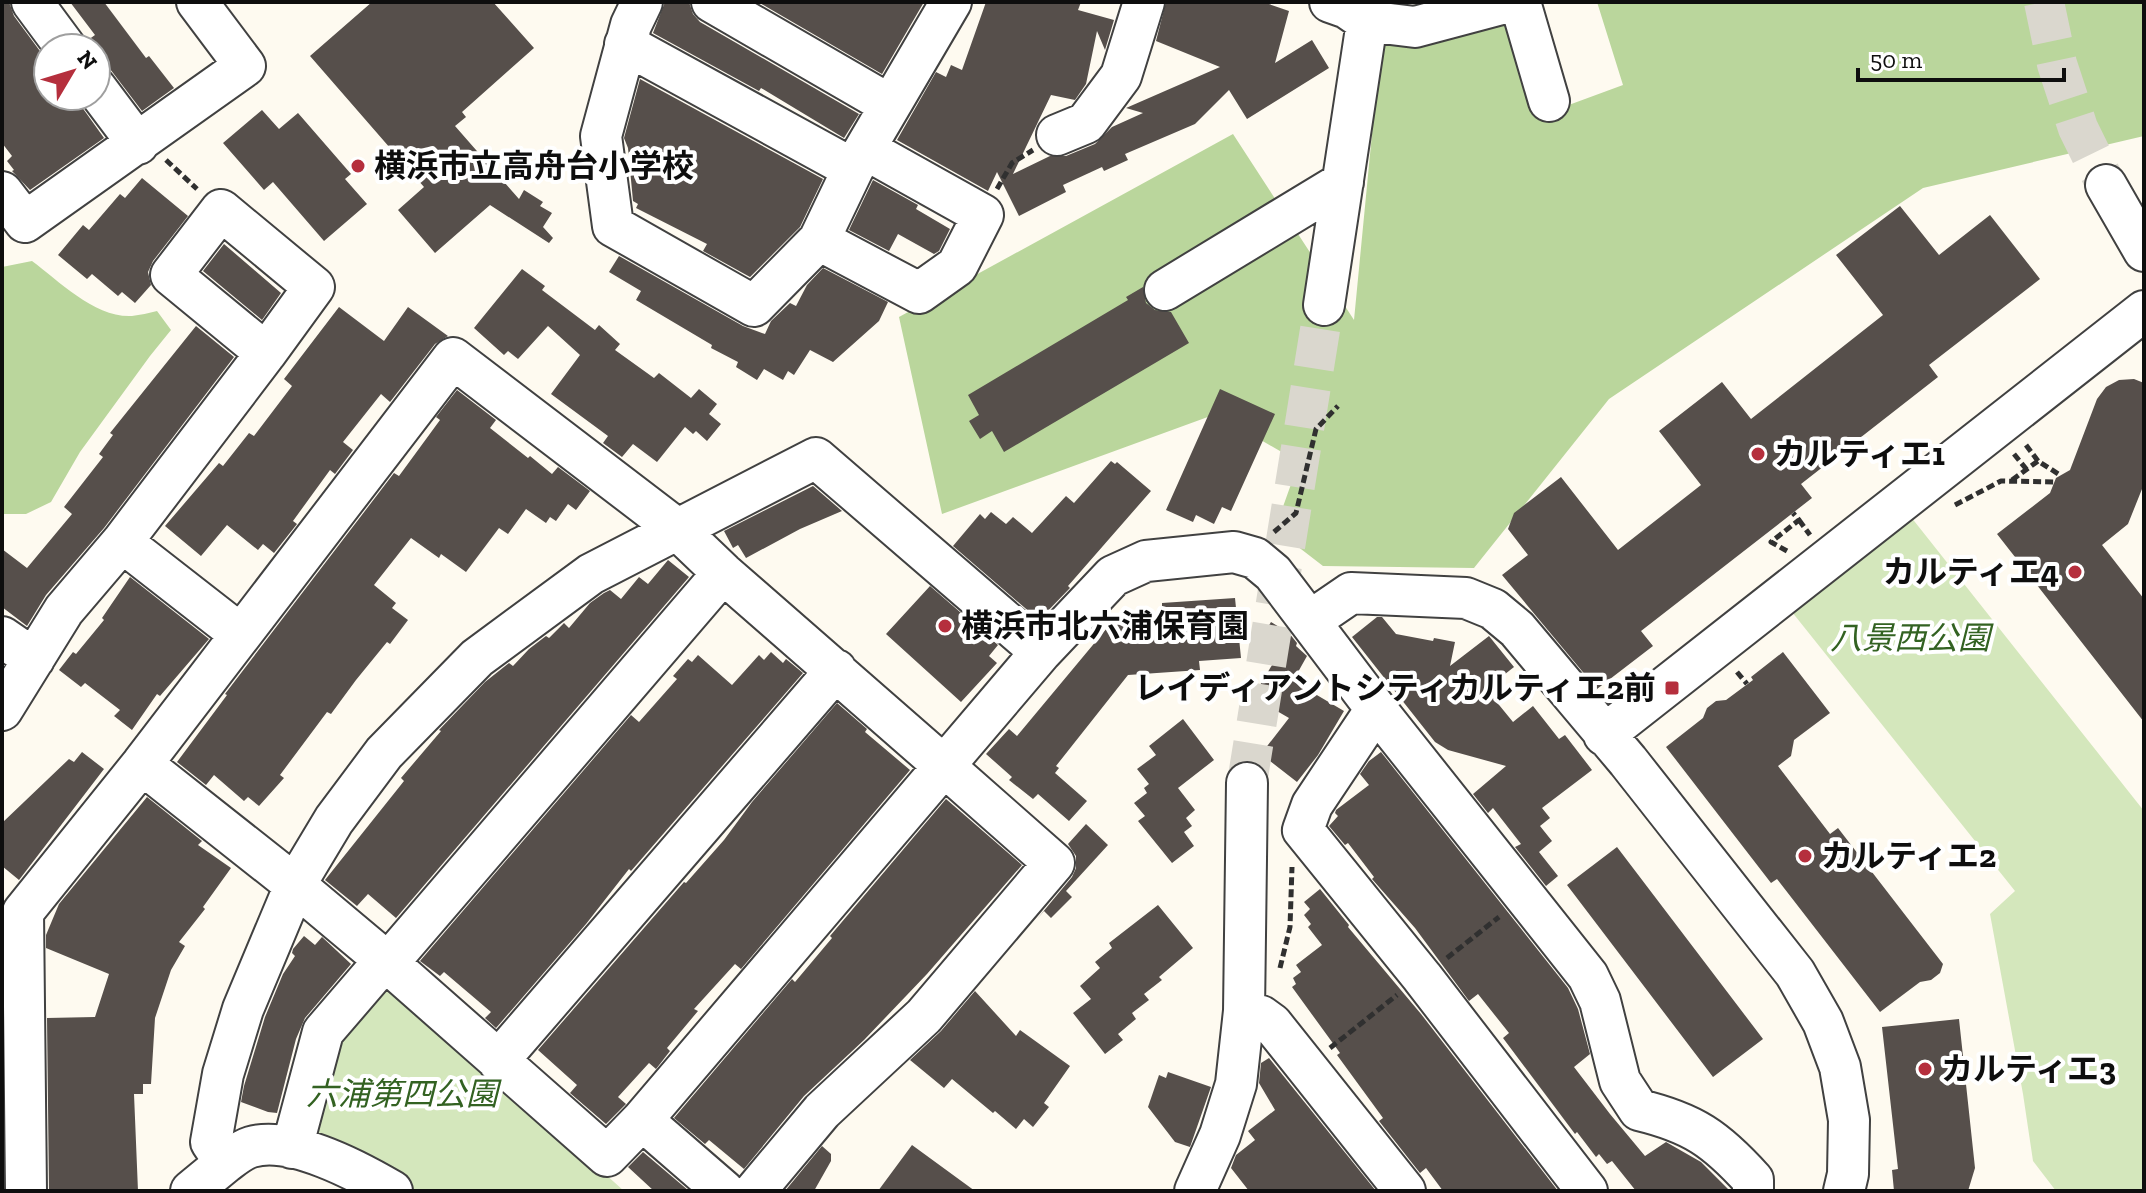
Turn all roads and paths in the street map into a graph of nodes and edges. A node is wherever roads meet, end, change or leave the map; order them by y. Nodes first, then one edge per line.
1 (32, 2) edge
2 (197, 2) edge
3 (642, 2) edge
4 (712, 2) edge
5 (951, 2) edge
6 (1144, 2) edge
7 (1330, 2) edge
8 (1509, 2) edge
9 (1520, 2) edge
10 (1368, 11) edge
11 (54, 32) edge
12 (625, 44) junction
13 (1549, 101) dead end
14 (890, 105) junction
15 (112, 107) edge
16 (1057, 135) joint
17 (150, 151) junction
18 (859, 159) junction
19 (1343, 182) junction
20 (2106, 185) tunnel mouth
21 (2, 192) edge
22 (221, 210) junction
23 (983, 215) junction
24 (819, 240) junction
25 (2144, 251) edge
26 (1165, 290) dead end
27 (1324, 305) tunnel mouth
28 (2144, 311) edge
29 (266, 353) junction
30 (1338, 406) dead end
31 (2034, 454) dead end
32 (2038, 461) junction
33 (2022, 463) dead end
34 (2027, 470) junction
35 (2060, 475) dead end
36 (2012, 481) junction
37 (2055, 482) dead end
38 (1947, 509) dead end
39 (1793, 513) dead end
40 (677, 529) junction
41 (122, 542) junction
42 (1255, 558) junction
43 (1796, 561) dead end
44 (723, 573) junction
45 (1310, 621) junction
46 (240, 634) junction
47 (18, 648) edge
48 (1041, 652) junction
49 (836, 670) junction
50 (1376, 709) junction
51 (2, 710) edge
52 (1604, 735) junction
53 (142, 764) junction
54 (944, 766) junction
55 (1247, 783) tunnel mouth
56 (1292, 855) dead end
57 (295, 885) junction
58 (1501, 915) dead end
59 (388, 963) junction
60 (1439, 964) dead end
61 (1279, 970) dead end
62 (1401, 993) dead end
63 (1244, 1011) junction
64 (1328, 1050) dead end
65 (498, 1061) junction
66 (642, 1120) junction
67 (292, 1148) junction
68 (225, 1163) junction
69 (1210, 1182) edge
70 (26, 1191) edge
71 (191, 1191) edge
72 (392, 1191) edge
73 (724, 1191) edge
74 (755, 1191) edge
75 (1405, 1191) edge
76 (1587, 1191) edge
77 (1753, 1191) edge
78 (1844, 1191) edge

1 - 11 street
2 - 17 street
3 - 12 street
4 - 14 street
5 - 14 street
6 - 16 street
7 - 10 street
8 - 10 street
9 - 13 street
10 - 19 street
12 - 18 street
12 - 24 street
14 - 18 street
15 - 17 street
16 - 23 path
17 - 21 street
17 - 22 path
18 - 23 street
18 - 24 street
19 - 26 street
19 - 27 street
20 - 25 street
22 - 29 street
22 - 29 street
23 - 24 street
28 - 52 street
29 - 41 street
30 - 42 path
31 - 32 path
32 - 34 path
32 - 35 path
33 - 34 path
34 - 36 path
36 - 37 path
36 - 38 path
39 - 43 path
40 - 44 street
40 - 46 street
40 - 48 street
40 - 57 street
41 - 46 street
41 - 47 street
42 - 45 street
42 - 48 street
44 - 49 street
44 - 59 street
45 - 50 street
45 - 52 street
46 - 53 street
47 - 51 street
48 - 54 street
49 - 54 street
49 - 65 street
50 - 76 street
50 - 77 street
52 - 78 street
53 - 57 street
53 - 70 street
54 - 66 street
54 - 74 street
55 - 63 street
56 - 61 path
57 - 59 street
57 - 68 street
58 - 60 path
59 - 65 street
59 - 67 street
62 - 64 path
63 - 69 street
63 - 75 street
65 - 66 street
66 - 73 street
67 - 68 street
67 - 72 street
68 - 71 street

